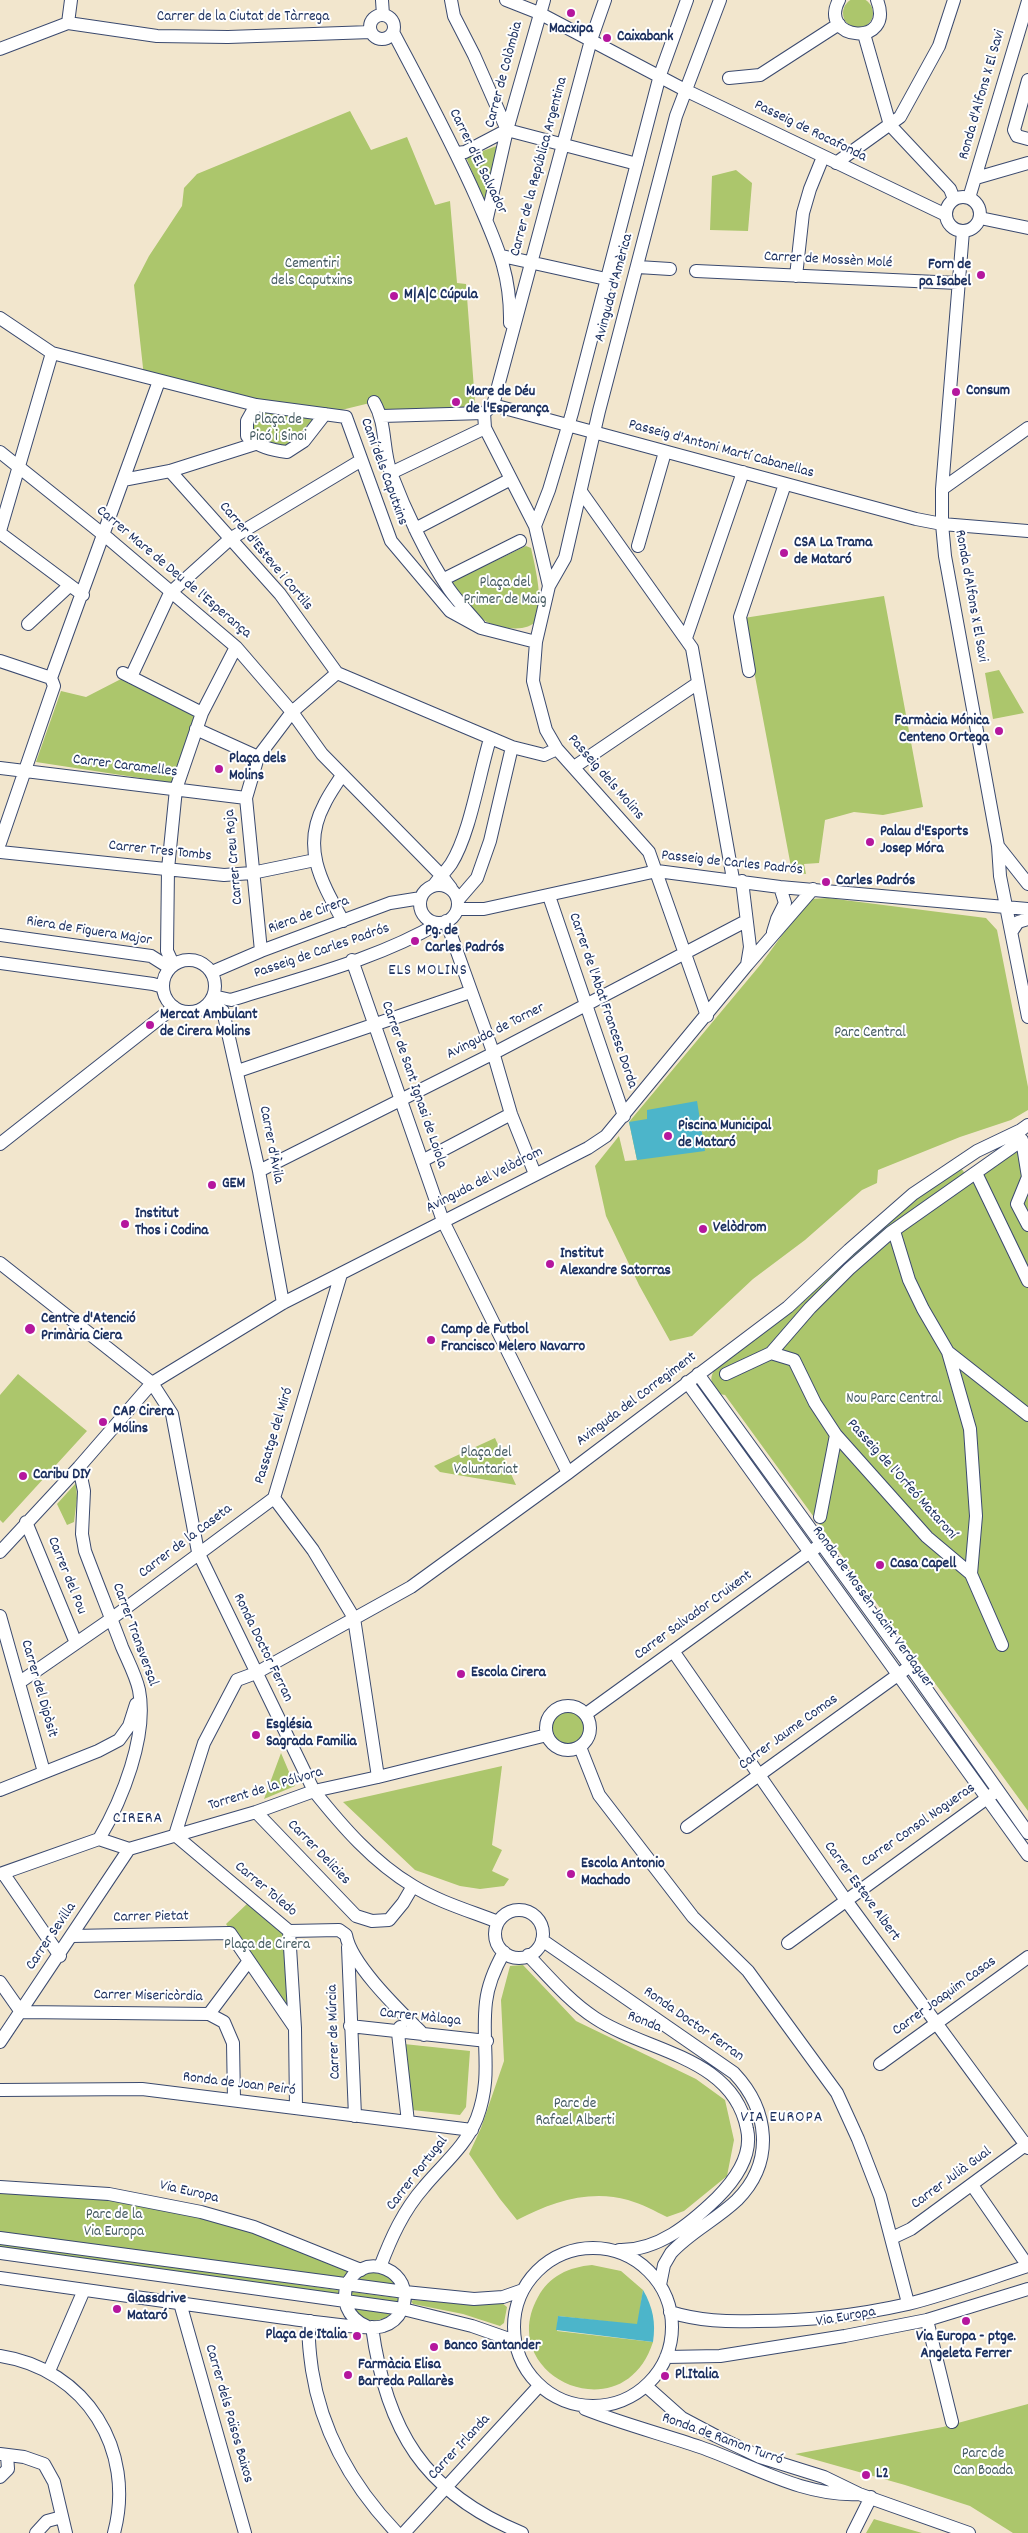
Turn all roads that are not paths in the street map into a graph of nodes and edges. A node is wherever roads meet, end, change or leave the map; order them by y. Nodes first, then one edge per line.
1 (72, 0) edge
2 (382, 0) edge
3 (451, 0) edge
4 (506, 0) edge
5 (544, 0) edge
6 (605, 0) edge
7 (687, 0) edge
8 (720, 0) edge
9 (877, 0) edge
10 (954, 0) edge
11 (834, 1) edge
12 (1028, 1) edge
13 (540, 13) junction
14 (383, 15) junction
15 (68, 23) junction
16 (839, 24) junction
17 (372, 32) junction
18 (393, 32) junction
19 (864, 34) junction
20 (590, 40) junction
21 (0, 50) edge
22 (660, 75) junction
23 (729, 78) dead end
24 (1028, 80) edge
25 (685, 90) junction
26 (890, 125) junction
27 (507, 130) junction
28 (1028, 139) edge
29 (563, 145) junction
30 (457, 153) junction
31 (823, 157) junction
32 (836, 163) junction
33 (1028, 163) edge
34 (637, 164) junction
35 (976, 178) junction
36 (969, 198) junction
37 (954, 199) junction
38 (946, 215) junction
39 (487, 218) junction
40 (980, 218) junction
41 (1028, 228) edge
42 (963, 231) junction
43 (502, 256) junction
44 (531, 262) junction
45 (638, 267) junction
46 (670, 269) dead end
47 (696, 271) dead end
48 (796, 276) junction
49 (606, 279) junction
50 (958, 283) junction
51 (0, 318) edge
52 (509, 343) junction
53 (52, 353) junction
54 (159, 381) junction
55 (374, 402) dead end
56 (256, 405) junction
57 (488, 409) junction
58 (325, 414) junction
59 (382, 416) junction
60 (568, 425) junction
61 (485, 428) junction
62 (1028, 428) edge
63 (594, 431) junction
64 (254, 444) junction
65 (0, 452) edge
66 (665, 452) junction
67 (360, 461) junction
68 (20, 467) junction
69 (170, 471) junction
70 (743, 472) junction
71 (391, 473) junction
72 (511, 479) junction
73 (123, 480) junction
74 (785, 484) junction
75 (942, 489) junction
76 (582, 493) junction
77 (942, 524) junction
78 (535, 526) junction
79 (415, 530) junction
80 (1028, 531) edge
81 (0, 532) edge
82 (103, 535) junction
83 (230, 539) junction
84 (520, 541) dead end
85 (638, 546) dead end
86 (444, 579) junction
87 (69, 586) junction
88 (549, 586) junction
89 (170, 593) junction
90 (83, 595) junction
91 (28, 624) dead end
92 (481, 628) junction
93 (686, 638) junction
94 (536, 642) junction
95 (236, 647) junction
96 (0, 661) edge
97 (749, 671) dead end
98 (337, 673) junction
99 (51, 678) junction
100 (698, 684) junction
101 (292, 712) junction
102 (202, 713) junction
103 (196, 729) junction
104 (546, 730) junction
105 (490, 739) junction
106 (518, 748) junction
107 (557, 749) junction
108 (258, 756) junction
109 (574, 767) junction
110 (0, 768) edge
111 (23, 771) junction
112 (342, 775) junction
113 (176, 789) junction
114 (246, 798) junction
115 (0, 843) edge
116 (998, 846) junction
117 (0, 852) edge
118 (315, 860) junction
119 (168, 869) junction
120 (657, 871) junction
121 (252, 874) junction
122 (438, 880) junction
123 (738, 880) junction
124 (1028, 884) edge
125 (780, 886) junction
126 (813, 889) junction
127 (549, 896) junction
128 (420, 898) junction
129 (458, 904) junction
130 (1007, 906) junction
131 (1028, 909) edge
132 (1028, 919) edge
133 (746, 920) junction
134 (344, 921) junction
135 (443, 922) junction
136 (1012, 931) junction
137 (0, 935) edge
138 (772, 937) junction
139 (1015, 947) junction
140 (261, 951) junction
141 (683, 953) junction
142 (352, 960) junction
143 (0, 963) edge
144 (747, 965) junction
145 (172, 966) junction
146 (1028, 970) edge
147 (212, 972) junction
148 (163, 987) junction
149 (470, 992) junction
150 (211, 1000) junction
151 (585, 1003) junction
152 (174, 1008) junction
153 (707, 1016) junction
154 (1028, 1017) edge
155 (375, 1026) junction
156 (493, 1052) junction
157 (238, 1071) junction
158 (400, 1099) junction
159 (511, 1114) junction
160 (624, 1116) junction
161 (1026, 1129) edge
162 (0, 1144) edge
163 (422, 1161) junction
164 (259, 1171) junction
165 (535, 1174) junction
166 (976, 1174) junction
167 (443, 1220) junction
168 (1028, 1225) edge
169 (894, 1231) junction
170 (0, 1263) edge
171 (340, 1274) junction
172 (1028, 1281) edge
173 (283, 1303) junction
174 (948, 1352) junction
175 (771, 1353) junction
176 (698, 1374) junction
177 (726, 1374) dead end
178 (687, 1382) junction
179 (152, 1383) junction
180 (1028, 1415) edge
181 (836, 1435) junction
182 (79, 1467) junction
183 (568, 1473) junction
184 (274, 1498) junction
185 (820, 1517) dead end
186 (26, 1522) junction
187 (816, 1548) junction
188 (0, 1552) edge
189 (198, 1552) junction
190 (971, 1574) junction
191 (0, 1616) edge
192 (354, 1618) junction
193 (112, 1619) junction
194 (76, 1643) junction
195 (1002, 1645) dead end
196 (673, 1651) junction
197 (910, 1666) junction
198 (256, 1673) junction
199 (900, 1674) junction
200 (20, 1682) junction
201 (139, 1690) junction
202 (586, 1714) junction
203 (547, 1735) junction
204 (580, 1747) junction
205 (44, 1772) junction
206 (758, 1776) junction
207 (378, 1777) junction
208 (0, 1790) edge
209 (314, 1790) junction
210 (998, 1790) junction
211 (988, 1798) junction
212 (256, 1812) junction
213 (687, 1827) dead end
214 (1028, 1833) edge
215 (176, 1835) junction
216 (98, 1839) junction
217 (129, 1849) junction
218 (1028, 1855) edge
219 (1, 1874) edge
220 (413, 1886) junction
221 (845, 1899) junction
222 (498, 1922) junction
223 (289, 1932) junction
224 (72, 1936) junction
225 (542, 1940) junction
226 (347, 1941) junction
227 (788, 1943) dead end
228 (504, 1952) junction
229 (60, 1956) junction
230 (528, 1956) junction
231 (1028, 1956) edge
232 (248, 1962) junction
233 (0, 1982) edge
234 (21, 2012) junction
235 (209, 2014) junction
236 (404, 2015) junction
237 (936, 2023) junction
238 (350, 2026) junction
239 (295, 2028) junction
240 (398, 2033) junction
241 (424, 2035) junction
242 (486, 2041) junction
243 (0, 2042) edge
244 (880, 2064) dead end
245 (0, 2090) edge
246 (234, 2100) junction
247 (296, 2108) junction
248 (355, 2116) junction
249 (408, 2122) junction
250 (472, 2130) junction
251 (1027, 2145) edge
252 (972, 2185) junction
253 (0, 2187) edge
254 (0, 2238) edge
255 (892, 2238) junction
256 (613, 2250) junction
257 (0, 2253) edge
258 (1028, 2266) edge
259 (380, 2267) junction
260 (361, 2270) junction
261 (0, 2278) edge
262 (347, 2285) junction
263 (660, 2285) junction
264 (1028, 2289) edge
265 (84, 2290) junction
266 (523, 2290) junction
267 (405, 2292) junction
268 (345, 2302) junction
269 (180, 2303) junction
270 (908, 2304) junction
271 (403, 2309) junction
272 (670, 2312) junction
273 (927, 2320) junction
274 (310, 2321) junction
275 (369, 2327) junction
276 (515, 2341) junction
277 (0, 2356) edge
278 (666, 2357) junction
279 (49, 2371) junction
280 (539, 2386) junction
281 (646, 2386) junction
282 (576, 2405) junction
283 (952, 2422) dead end
284 (3, 2454) edge
285 (0, 2477) edge
286 (445, 2488) junction
287 (865, 2496) junction
288 (62, 2517) junction
289 (36, 2533) edge
290 (66, 2533) edge
291 (114, 2533) edge
292 (245, 2533) edge
293 (397, 2533) edge
294 (404, 2533) edge
295 (522, 2533) edge
296 (853, 2533) edge
297 (969, 2533) edge

1 - 15 street
2 - 14 street
3 - 27 street
4 - 13 street, Passeig de Rocafonda
5 - 13 street, Carrer de Colòmbia
6 - 20 street, Carrer de la República Argentina
7 - 22 street, Avinguda d'Amèrica
8 - 25 street, Avinguda d'Amèrica
9 - 19 street
10 - 26 street
11 - 16 street
12 - 35 street, Ronda d'Alfons X El Savi
13 - 20 street, Passeig de Rocafonda
13 - 27 street, Carrer de Colòmbia
14 - 17 street
14 - 18 street
15 - 17 street, Carrer de la Ciutat de Tàrrega
15 - 21 street, Carrer de la Ciutat de Tàrrega
16 - 19 street
16 - 23 street
17 - 18 street
18 - 30 street, Carrer d'El Salvador
19 - 26 street
20 - 22 street, Passeig de Rocafonda
20 - 29 street, Carrer de la República Argentina
22 - 25 street, Passeig de Rocafonda
22 - 34 street, Avinguda d'Amèrica
24 - 28 street
25 - 31 street, Passeig de Rocafonda
25 - 45 street, Avinguda d'Amèrica
26 - 32 street
26 - 37 street
27 - 29 street
27 - 30 street
27 - 39 street, Carrer de Colòmbia
29 - 34 street
29 - 44 street, Carrer de la República Argentina
30 - 39 street, Carrer d'El Salvador
31 - 32 street, Passeig de Rocafonda
31 - 48 street
32 - 38 street, Passeig de Rocafonda
33 - 35 street
34 - 49 street, Avinguda d'Amèrica
35 - 36 street, Ronda d'Alfons X El Savi
36 - 37 street
36 - 40 street
37 - 38 street
38 - 42 street
39 - 43 street, Carrer d'El Salvador
40 - 41 street
40 - 42 street
42 - 50 street, Ronda d'Alfons X El Savi
43 - 44 street
43 - 52 street, Carrer d'El Salvador
44 - 49 street
44 - 52 street, Carrer de la República Argentina
45 - 46 street
45 - 63 street, Avinguda d'Amèrica
47 - 48 street, Carrer de Mossèn Molé
48 - 50 street, Carrer de Mossèn Molé
49 - 60 street, Avinguda d'Amèrica
50 - 75 street, Ronda d'Alfons X El Savi
51 - 53 street, Camí dels Caputxins
52 - 57 street
53 - 54 street, Camí dels Caputxins
53 - 68 street
54 - 56 street, Camí dels Caputxins
54 - 73 street
55 - 59 street
56 - 58 street, Camí dels Caputxins
56 - 64 street
57 - 59 street, Passeig d'Antoni Martí Cabanellas
57 - 60 street, Passeig d'Antoni Martí Cabanellas
57 - 61 street
58 - 64 street
58 - 67 street, Camí dels Caputxins
59 - 71 street
60 - 63 street, Passeig d'Antoni Martí Cabanellas
60 - 78 street, Avinguda d'Amèrica
61 - 71 street
61 - 72 street
62 - 75 street
63 - 66 street, Passeig d'Antoni Martí Cabanellas
63 - 76 street, Avinguda d'Amèrica
64 - 69 street
65 - 68 street, Carrer Mare de Deu de l'Esperança
66 - 70 street, Passeig d'Antoni Martí Cabanellas
66 - 85 street
67 - 83 street
67 - 92 street, Camí dels Caputxins
68 - 81 street
68 - 82 street, Carrer Mare de Deu de l'Esperança
69 - 73 street
69 - 83 street, Carrer d'Esteve i Cortils
70 - 74 street, Passeig d'Antoni Martí Cabanellas
70 - 93 street
71 - 79 street
72 - 78 street
72 - 79 street
73 - 82 street
74 - 77 street, Passeig d'Antoni Martí Cabanellas
74 - 97 street
75 - 77 street, Ronda d'Alfons X El Savi
76 - 88 street, Avinguda d'Amèrica
76 - 93 street
77 - 80 street, Passeig d'Antoni Martí Cabanellas
77 - 116 street, Ronda d'Alfons X El Savi
78 - 88 street
79 - 86 street
81 - 87 street
82 - 89 street, Carrer Mare de Deu de l'Esperança
82 - 90 street
83 - 89 street
83 - 98 street, Carrer d'Esteve i Cortils
84 - 86 street
86 - 92 street
87 - 90 street
87 - 91 street
88 - 94 street
89 - 95 street, Carrer Mare de Deu de l'Esperança
89 - 102 street
90 - 99 street
92 - 94 street, Camí dels Caputxins
93 - 100 street
94 - 104 street, Passeig dels Molins
95 - 101 street, Carrer Mare de Deu de l'Esperança
95 - 102 street
96 - 99 street
98 - 101 street, Carrer Creu Roja
98 - 105 street
99 - 111 street
100 - 109 street
100 - 123 street
101 - 108 street, Carrer Creu Roja
101 - 112 street, Carrer Mare de Deu de l'Esperança
102 - 103 street
103 - 108 street
103 - 113 street
104 - 106 street
104 - 107 street, Passeig dels Molins
105 - 106 street
105 - 122 street
106 - 107 street
106 - 129 street
107 - 109 street, Passeig dels Molins
108 - 114 street, Carrer Creu Roja
109 - 120 street, Passeig dels Molins
110 - 111 street, Carrer Caramelles
111 - 113 street, Carrer Caramelles
111 - 115 street
112 - 118 street
112 - 122 street, Carrer Mare de Deu de l'Esperança
113 - 114 street, Carrer Caramelles
113 - 119 street
114 - 121 street, Carrer Creu Roja
116 - 124 street
116 - 130 street, Ronda d'Alfons X El Savi
117 - 119 street, Carrer Tres Tombs
118 - 121 street, Carrer Tres Tombs
118 - 134 street
119 - 121 street, Carrer Tres Tombs
119 - 145 street
120 - 123 street, Passeig de Carles Padrós
120 - 127 street, Passeig de Carles Padrós
120 - 141 street, Passeig dels Molins
121 - 140 street, Carrer Creu Roja
122 - 128 street
122 - 129 street
123 - 125 street, Passeig de Carles Padrós
123 - 133 street
125 - 126 street, Passeig de Carles Padrós
125 - 138 street, Avinguda del Velòdrom
126 - 130 street, Passeig de Carles Padrós
126 - 138 street, Avinguda del Velòdrom
127 - 129 street, Passeig de Carles Padrós
127 - 151 street, Carrer de l'Abat Francesc Dorda
128 - 134 street, Riera de Cirera
128 - 135 street
129 - 135 street
130 - 131 street, Passeig de Carles Padrós
130 - 136 street, Ronda d'Alfons X El Savi
132 - 136 street
133 - 141 street, Avinguda de Torner
133 - 144 street
134 - 140 street, Riera de Cirera
135 - 142 street, Passeig de Carles Padrós
135 - 149 street
136 - 139 street, Ronda d'Alfons X El Savi
137 - 145 street, Riera de Figuera Major
138 - 144 street, Avinguda del Velòdrom
139 - 146 street
139 - 154 street, Ronda d'Alfons X El Savi
140 - 147 street, Riera de Cirera
141 - 151 street, Avinguda de Torner
141 - 153 street, Passeig dels Molins
142 - 150 street, Passeig de Carles Padrós
142 - 155 street, Carrer de Sant Ignasi de Loiola
143 - 148 street
144 - 153 street, Avinguda del Velòdrom
145 - 147 street
145 - 148 street
147 - 150 street
148 - 152 street
149 - 155 street
149 - 156 street
150 - 152 street
150 - 157 street, Carrer d'Àvila
151 - 156 street, Avinguda de Torner
151 - 160 street, Carrer de l'Abat Francesc Dorda
152 - 162 street
153 - 160 street, Avinguda del Velòdrom
155 - 157 street
155 - 158 street, Carrer de Sant Ignasi de Loiola
156 - 158 street, Avinguda de Torner
156 - 159 street
157 - 164 street, Carrer d'Àvila
158 - 163 street, Carrer de Sant Ignasi de Loiola
158 - 164 street, Avinguda de Torner
159 - 163 street
159 - 165 street
160 - 165 street, Avinguda del Velòdrom
161 - 176 street, Avinguda del Corregiment
163 - 167 street, Carrer de Sant Ignasi de Loiola
164 - 173 street, Carrer d'Àvila
165 - 167 street, Avinguda del Velòdrom
166 - 168 street
166 - 169 street
166 - 172 street
167 - 171 street, Avinguda del Velòdrom
167 - 183 street, Carrer de Sant Ignasi de Loiola
169 - 174 street
169 - 175 street
170 - 179 street, Ronda Doctor Ferran
171 - 173 street, Avinguda del Velòdrom
171 - 184 street, Passatge del Miró
173 - 179 street, Avinguda del Velòdrom
174 - 180 street
174 - 190 street
175 - 177 street
175 - 181 street, Passeig de l'Orfeó Mataroní
176 - 178 street, Avinguda del Corregiment
176 - 187 street, Ronda de Mossèn Jacint Verdaguer
178 - 183 street, Avinguda del Corregiment
178 - 187 street, Ronda de Mossèn Jacint Verdaguer
179 - 182 street, Avinguda del Velòdrom
179 - 189 street, Ronda Doctor Ferran
181 - 185 street
181 - 190 street, Passeig de l'Orfeó Mataroní
182 - 186 street, Avinguda del Velòdrom
182 - 193 street, Carrer Transversal
183 - 192 street, Avinguda del Corregiment
184 - 189 street, Carrer de la Caseta
184 - 192 street, Passatge del Miró
186 - 188 street, Avinguda del Velòdrom
186 - 194 street, Carrer del Pou
187 - 196 street, Carrer Salvador Cruixent
187 - 197 street, Ronda de Mossèn Jacint Verdaguer
187 - 199 street, Ronda de Mossèn Jacint Verdaguer
189 - 193 street, Carrer de la Caseta
189 - 198 street, Ronda Doctor Ferran
190 - 195 street
191 - 200 street, Carrer del Dipòsit
192 - 198 street, Avinguda del Corregiment
192 - 207 street
193 - 194 street, Carrer de la Caseta
193 - 201 street, Carrer Transversal
194 - 200 street, Carrer de la Caseta
196 - 202 street, Carrer Salvador Cruixent
196 - 206 street, Carrer Esteve Albert
197 - 199 street, Carrer Jaume Comas
197 - 210 street, Ronda de Mossèn Jacint Verdaguer
198 - 209 street, Ronda Doctor Ferran
198 - 215 street, Avinguda del Corregiment
199 - 206 street, Carrer Jaume Comas
199 - 211 street, Ronda de Mossèn Jacint Verdaguer
200 - 205 street, Carrer del Dipòsit
201 - 205 street
201 - 216 street, Carrer Transversal
202 - 203 street
202 - 204 street
203 - 204 street
203 - 207 street, Torrent de la Pólvora
204 - 255 street
205 - 208 street
206 - 213 street, Carrer Jaume Comas
206 - 221 street, Carrer Esteve Albert
207 - 209 street, Torrent de la Pólvora
209 - 212 street, Torrent de la Pólvora
209 - 220 street, Ronda Doctor Ferran
210 - 211 street, Carrer Consol Nogueras
210 - 214 street, Ronda de Mossèn Jacint Verdaguer
211 - 218 street, Ronda de Mossèn Jacint Verdaguer
211 - 221 street, Carrer Consol Nogueras
212 - 215 street, Torrent de la Pólvora
212 - 220 street, Carrer Delicies
215 - 217 street, Torrent de la Pólvora
215 - 223 street, Carrer Toledo
216 - 217 street
216 - 219 street
217 - 224 street, Carrer Sevilla
219 - 229 street
220 - 222 street, Ronda Doctor Ferran
221 - 227 street, Carrer Consol Nogueras
221 - 237 street, Carrer Esteve Albert
222 - 225 street
222 - 228 street
223 - 226 street, Carrer Toledo
223 - 239 street
224 - 229 street, Carrer Sevilla
224 - 232 street, Carrer Pietat
225 - 230 street
225 - 263 street, Ronda Doctor Ferran
226 - 236 street
226 - 238 street, Carrer de Múrcia
228 - 230 street
228 - 242 street
229 - 234 street, Carrer Sevilla
230 - 256 street, Ronda
231 - 237 street, Carrer Joaquim Casas
232 - 235 street
232 - 239 street
233 - 234 street
234 - 235 street, Carrer Misericòrdia
234 - 243 street, Carrer Sevilla
235 - 246 street, Carrer Misericòrdia
236 - 240 street
236 - 241 street
237 - 244 street, Carrer Joaquim Casas
237 - 251 street, Carrer Esteve Albert
238 - 240 street, Carrer Màlaga
238 - 248 street, Carrer de Múrcia
239 - 247 street
240 - 241 street, Carrer Màlaga
240 - 249 street
241 - 242 street, Carrer Màlaga
242 - 250 street
245 - 246 street, Ronda de Joan Peiró
246 - 247 street, Ronda de Joan Peiró
247 - 248 street, Ronda de Joan Peiró
248 - 249 street, Ronda de Joan Peiró
249 - 250 street, Ronda de Joan Peiró
250 - 259 street, Carrer Portugal
251 - 252 street, Carrer Julià Gual
252 - 255 street, Carrer Julià Gual
252 - 258 street
253 - 260 street, Via Europa
254 - 262 street
255 - 270 street
256 - 263 street
256 - 266 street
257 - 268 street
258 - 270 street, Via Europa
259 - 260 street
259 - 267 street
260 - 262 street
261 - 265 street
262 - 267 street
262 - 268 street
263 - 272 street
264 - 273 street, Via Europa
265 - 269 street
265 - 279 street
266 - 267 street
266 - 276 street
267 - 271 street
268 - 271 street
268 - 275 street
269 - 274 street
269 - 292 street, Carrer dels Països Baixos
270 - 272 street, Via Europa
271 - 275 street
271 - 276 street
272 - 278 street
273 - 278 street, Via Europa
273 - 283 street
274 - 275 street
274 - 293 street
275 - 286 street
276 - 280 street
277 - 279 street
278 - 281 street
279 - 291 street
280 - 282 street
280 - 286 street, Carrer Irlanda
281 - 282 street
281 - 287 street, Ronda de Ramon Turró
282 - 287 street, Ronda de Ramon Turró
284 - 285 street
284 - 288 street
286 - 294 street, Carrer Irlanda
286 - 295 street
287 - 296 street
287 - 297 street, Ronda de Ramon Turró
288 - 289 street
288 - 290 street

